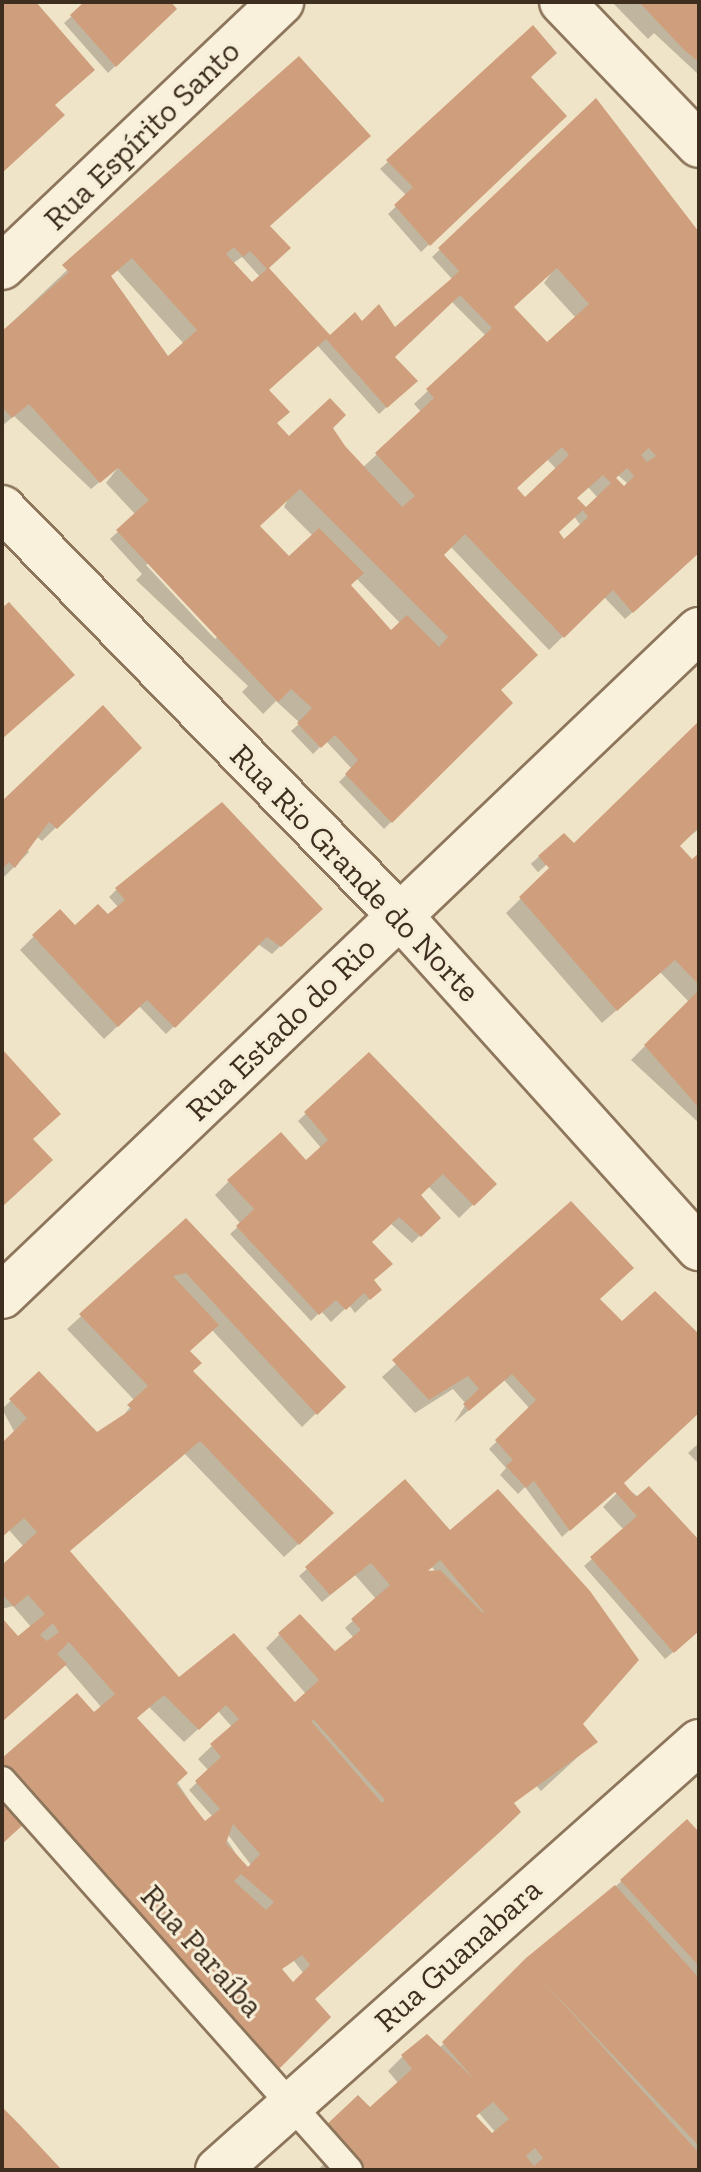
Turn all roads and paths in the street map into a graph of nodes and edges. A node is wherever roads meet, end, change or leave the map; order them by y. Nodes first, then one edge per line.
1 (281, 2) edge
2 (562, 2) edge
3 (699, 145) edge
4 (2, 267) edge
5 (2, 508) edge
6 (699, 630) edge
7 (400, 916) junction
8 (699, 1248) edge
9 (2, 1296) edge
10 (699, 1742) edge
11 (2, 1780) edge
12 (289, 2105) junction
13 (218, 2170) edge
14 (349, 2170) edge

1 - 4 street, Rua Espírito Santo
2 - 3 street
5 - 7 street, Rua Rio Grande do Norte
6 - 7 street, Rua Estado do Rio
7 - 8 street, Rua Rio Grande do Norte
7 - 9 street, Rua Estado do Rio
10 - 12 street, Rua Guanabara
11 - 12 lane, Rua Paraíba
12 - 13 street, Rua Guanabara
12 - 14 lane, Rua Paraíba

